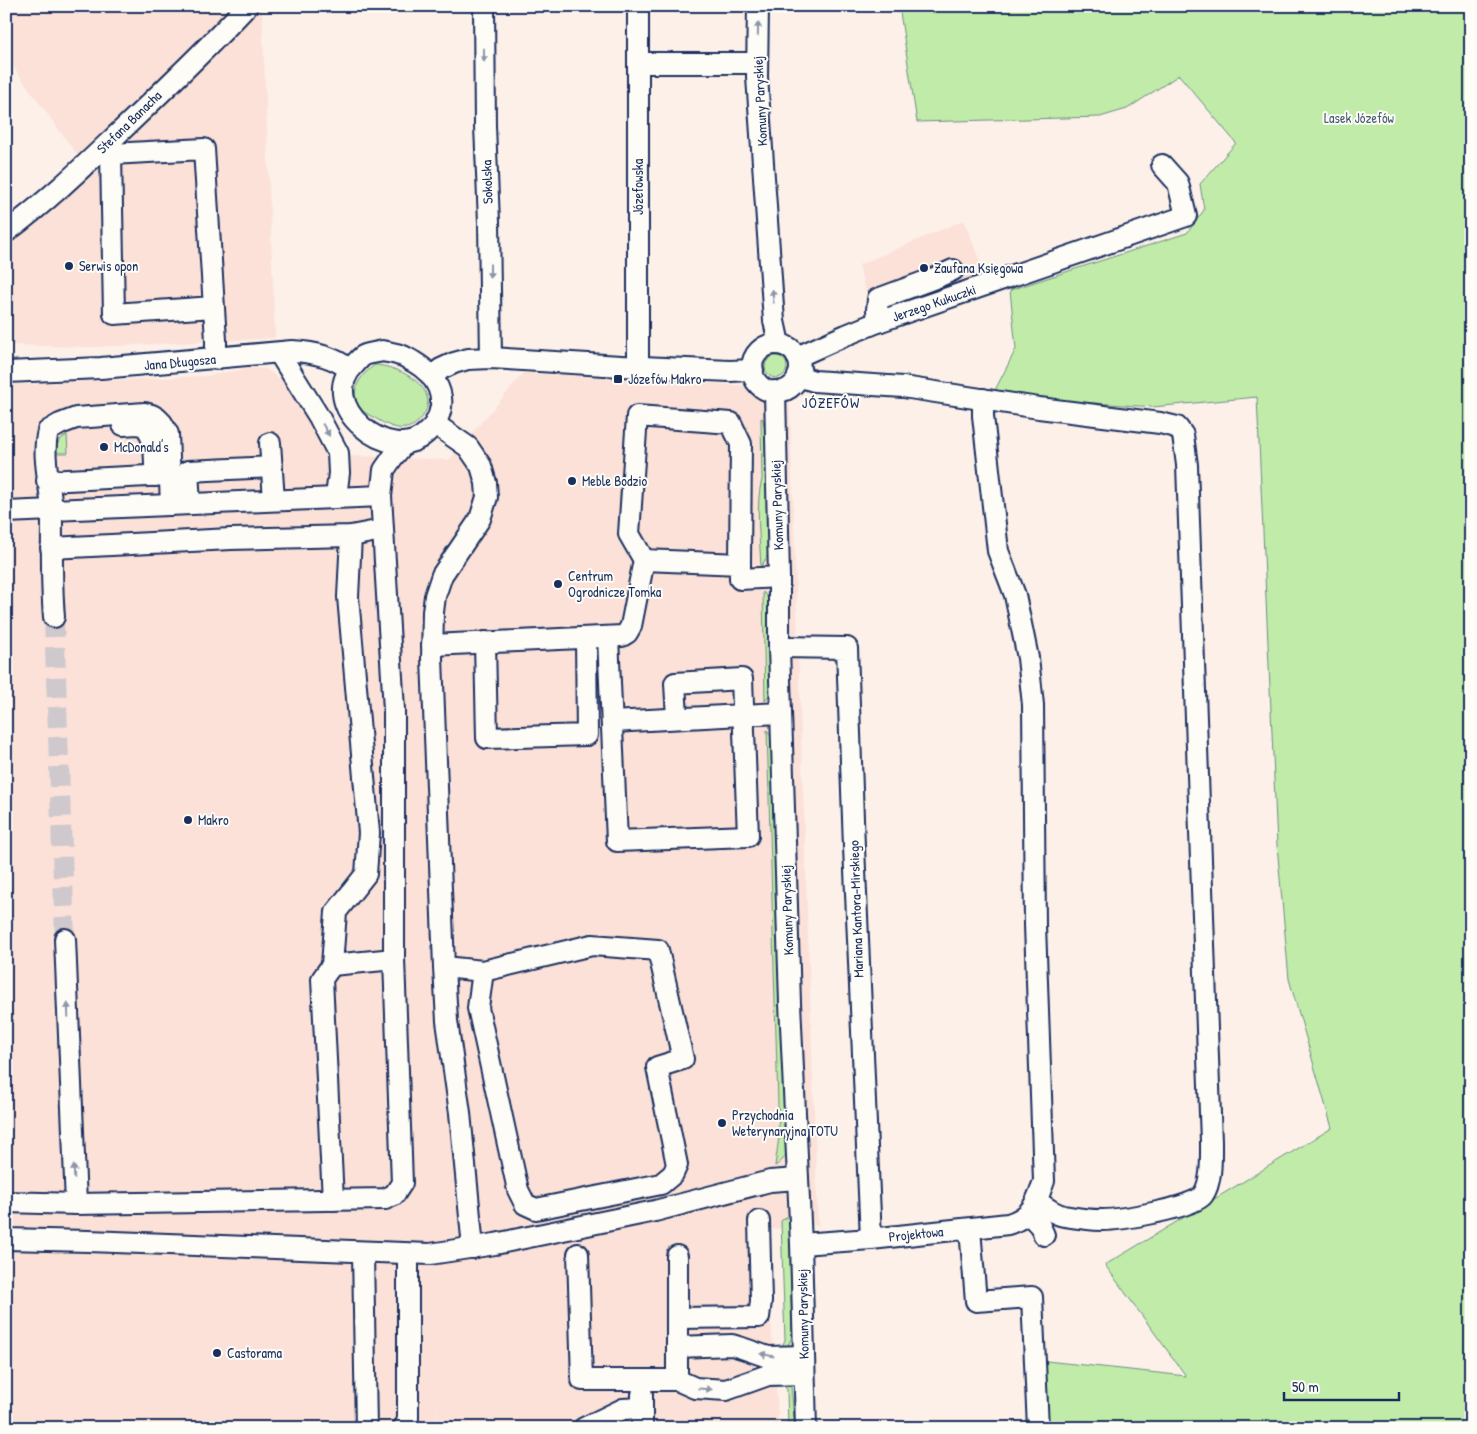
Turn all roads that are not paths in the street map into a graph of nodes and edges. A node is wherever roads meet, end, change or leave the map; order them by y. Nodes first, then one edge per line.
1 (247, 6) edge
2 (484, 6) edge
3 (638, 6) edge
4 (758, 6) edge
5 (639, 62) junction
6 (757, 63) junction
7 (1162, 165) dead end
8 (6, 232) edge
9 (953, 270) dead end
10 (213, 307) junction
11 (878, 322) junction
12 (779, 344) junction
13 (279, 353) junction
14 (491, 358) junction
15 (216, 359) junction
16 (798, 366) junction
17 (638, 367) junction
18 (349, 369) junction
19 (752, 370) junction
20 (6, 372) edge
21 (432, 377) junction
22 (775, 391) junction
23 (983, 399) junction
24 (435, 424) junction
25 (368, 432) junction
26 (270, 442) dead end
27 (405, 443) junction
28 (272, 467) junction
29 (384, 470) junction
30 (163, 476) junction
31 (48, 482) junction
32 (381, 496) junction
33 (336, 497) junction
34 (274, 500) junction
35 (181, 505) junction
36 (52, 511) junction
37 (6, 512) edge
38 (382, 530) junction
39 (351, 536) junction
40 (51, 548) junction
41 (644, 560) junction
42 (740, 564) junction
43 (779, 577) junction
44 (54, 617) tunnel mouth
45 (608, 637) junction
46 (586, 638) junction
47 (485, 642) junction
48 (432, 644) junction
49 (779, 647) junction
50 (781, 713) junction
51 (743, 715) junction
52 (677, 718) junction
53 (612, 722) junction
54 (65, 939) tunnel mouth
55 (394, 959) junction
56 (332, 965) junction
57 (444, 968) junction
58 (483, 971) junction
59 (798, 1179) junction
60 (333, 1200) junction
61 (6, 1202) edge
62 (76, 1204) junction
63 (1033, 1207) junction
64 (759, 1221) dead end
65 (970, 1229) junction
66 (1044, 1235) dead end
67 (6, 1239) edge
68 (871, 1239) junction
69 (802, 1244) junction
70 (473, 1248) junction
71 (363, 1252) junction
72 (408, 1254) junction
73 (578, 1254) dead end
74 (677, 1256) dead end
75 (677, 1318) junction
76 (677, 1347) junction
77 (804, 1365) junction
78 (642, 1380) junction
79 (677, 1380) junction
80 (642, 1418) edge
81 (366, 1428) edge
82 (403, 1428) edge
83 (584, 1428) edge
84 (806, 1428) edge
85 (1038, 1428) edge

1 - 8 street, Stefana Banacha
2 -> 14 street, Sokolska
3 - 5 street, Józefowska
6 -> 4 street, Komuny Paryskiej
5 - 6 street
5 - 17 street, Józefowska
12 -> 6 street, Komuny Paryskiej
7 - 11 street, Jerzego Kukuczki
9 - 11 street
10 - 10 street
10 - 15 street
11 - 16 street, Jerzego Kukuczki
12 - 16 street
12 - 19 street
13 - 15 street, Jana Długosza
13 - 18 street, Jana Długosza
13 -> 33 street
14 - 17 street
14 - 21 street
15 - 20 street, Jana Długosza
16 - 22 street
16 - 23 street
17 - 19 street
18 - 21 street
18 - 25 street
19 - 22 street
21 - 24 street
22 - 43 street, Komuny Paryskiej
23 - 63 street
23 - 63 street
24 - 27 street
24 - 48 street
25 - 27 street
25 - 29 street
26 - 28 street
27 - 29 street
28 - 34 street
28 - 35 street
29 - 32 street
30 - 31 street
30 - 31 street
30 - 35 street
31 - 36 street
32 - 33 street
32 - 38 street
33 - 34 street
34 - 35 street
35 - 36 street
36 - 37 street
36 - 40 street
38 - 39 street
38 - 55 street
39 - 40 street
39 - 56 street
40 - 44 street
41 - 42 street
41 - 42 street
41 - 45 street
42 - 43 street
43 - 49 street, Komuny Paryskiej
45 - 46 street
45 - 53 street
46 - 47 street
46 - 47 street
47 - 48 street
48 - 57 street
49 - 50 street, Komuny Paryskiej
49 - 68 street, Mariana Kantora-Mirskiego
50 - 51 street
50 - 59 street, Komuny Paryskiej
51 - 52 street
51 - 52 street
51 - 53 street
52 - 53 street
62 -> 54 street
55 - 56 street
55 - 60 street
56 - 60 street
57 - 58 street
57 - 70 street
58 - 58 street
59 - 69 street, Komuny Paryskiej
59 - 70 street
60 - 62 street
61 - 62 street
63 - 65 street, Projektowa
63 - 66 street
64 - 75 street
65 - 68 street, Projektowa
65 - 85 street
67 - 71 street
68 - 69 street, Projektowa
69 - 77 street, Komuny Paryskiej
70 - 72 street
71 - 72 street
71 - 81 street
72 - 82 street
73 - 78 street
74 - 75 street
75 - 76 street
77 -> 76 street
76 - 79 street
79 -> 77 street
77 - 84 street, Komuny Paryskiej
78 - 79 street
78 - 80 street
80 - 83 street

